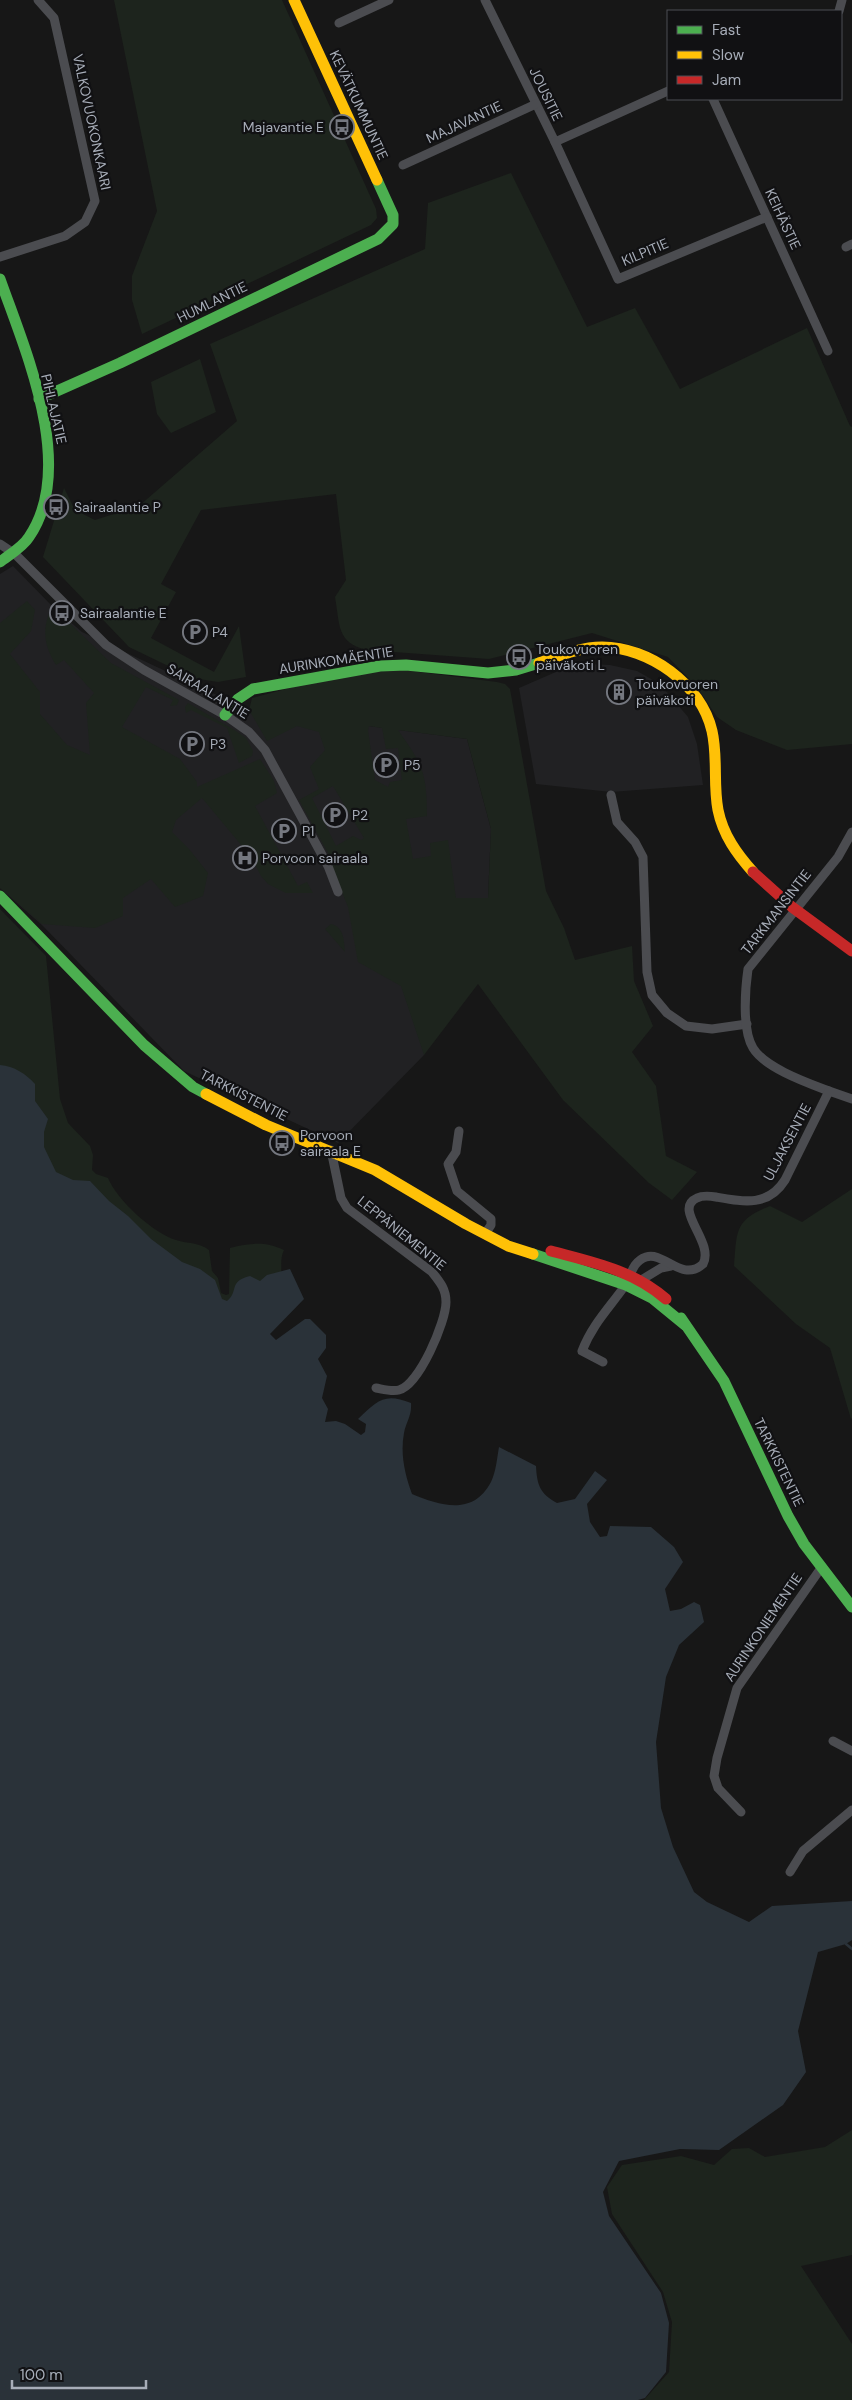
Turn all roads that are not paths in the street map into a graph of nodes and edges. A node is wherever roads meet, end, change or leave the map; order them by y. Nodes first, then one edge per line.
1 (38, 0) edge
2 (294, 0) edge
3 (389, 0) edge
4 (485, 0) edge
5 (339, 24) dead end
6 (667, 91) edge
7 (713, 100) edge
8 (536, 104) junction
9 (555, 142) junction
10 (403, 165) dead end
11 (767, 216) junction
12 (393, 224) joint
13 (0, 257) edge
14 (0, 279) edge
15 (828, 351) dead end
16 (39, 400) junction
17 (0, 544) edge
18 (15, 554) junction
19 (0, 562) edge
20 (224, 715) junction
21 (611, 795) dead end
22 (852, 832) edge
23 (338, 892) dead end
24 (0, 896) edge
25 (796, 909) junction
26 (852, 952) edge
27 (747, 1024) junction
28 (829, 1091) junction
29 (852, 1099) edge
30 (459, 1131) dead end
31 (331, 1150) junction
32 (485, 1234) junction
33 (671, 1266) junction
34 (627, 1280) junction
35 (643, 1281) junction
36 (686, 1325) junction
37 (603, 1362) dead end
38 (376, 1388) dead end
39 (821, 1568) junction
40 (852, 1607) edge
41 (833, 1741) dead end
42 (852, 1752) edge
43 (852, 1810) edge
44 (741, 1812) dead end
45 (790, 1872) dead end

1 - 13 street, VALKOVUOKONKAARI
2 - 12 street, KEVÄTKUMMUNTIE
3 - 5 street
4 - 8 street, JOUSITIE
6 - 9 street, JOUSITIE
7 - 11 street, KEIHÄSTIE
8 - 9 street, JOUSITIE
8 - 10 street, MAJAVANTIE
9 - 11 street, KILPITIE
11 - 15 street, KEIHÄSTIE
12 - 16 street, HUMLANTIE
14 - 16 street, PIHLAJATIE
16 - 18 street, PIHLAJATIE
17 - 18 street, SAIRAALANTIE
18 - 19 street, PIHLAJATIE
18 - 20 street, SAIRAALANTIE
20 - 23 street, SAIRAALANTIE
20 - 25 street, AURINKOMÄENTIE
21 - 27 street
22 - 25 street, TARKMANSINTIE
24 - 31 street, TARKKISTENTIE
25 - 26 street, AURINKOMÄENTIE
25 - 27 street, TARKMANSINTIE
27 - 28 street, TARKMANSINTIE
28 - 29 street
28 - 33 street, ULJAKSENTIE
30 - 32 street
31 - 32 street, TARKKISTENTIE
31 - 38 street, LEPPÄNIEMENTIE
32 - 34 street, TARKKISTENTIE
33 - 34 street, ULJAKSENTIE
33 - 35 street
34 - 35 street, TARKKISTENTIE
34 - 36 street, TARKKISTENTIE
34 - 37 street
35 - 36 street, TARKKISTENTIE
36 - 39 street, TARKKISTENTIE
39 - 40 street, TARKKISTENTIE
39 - 44 street, AURINKONIEMENTIE
41 - 42 street
43 - 45 street

